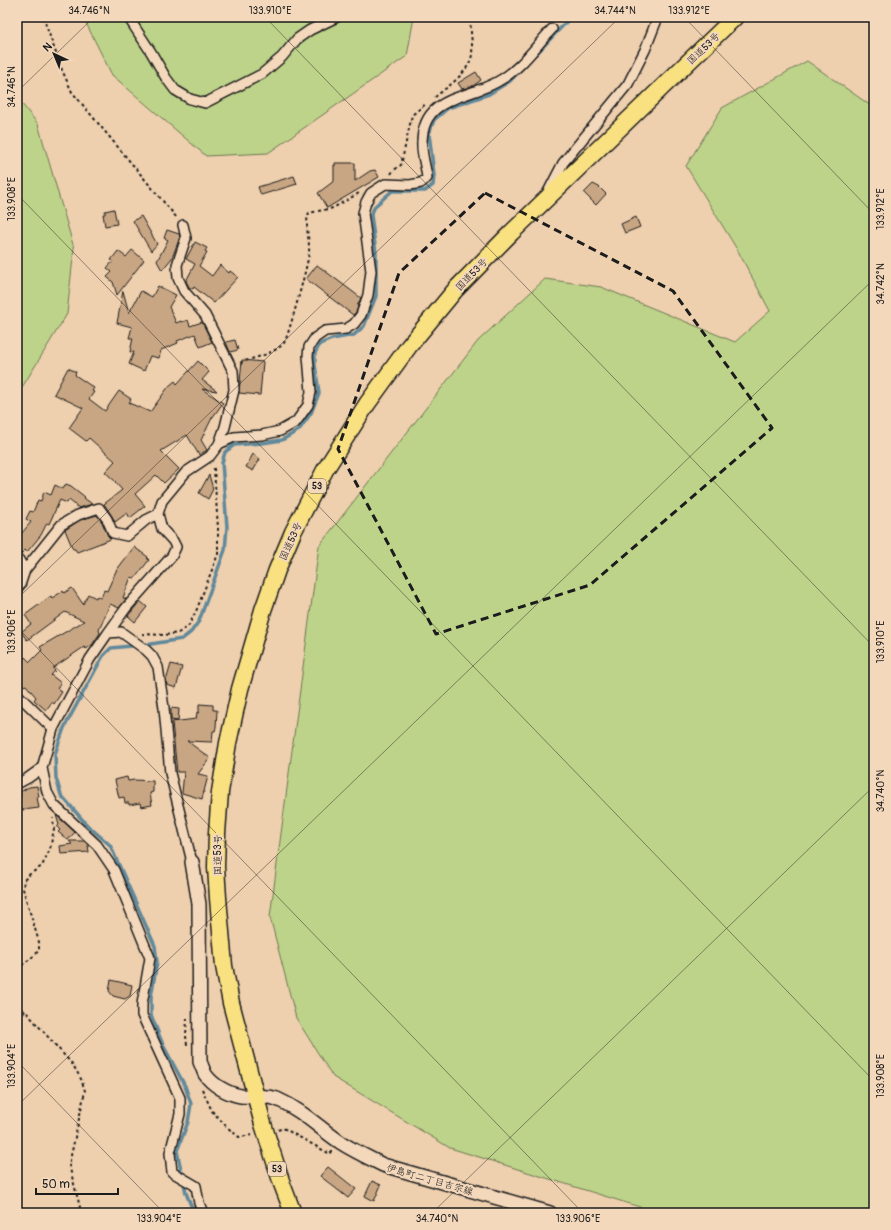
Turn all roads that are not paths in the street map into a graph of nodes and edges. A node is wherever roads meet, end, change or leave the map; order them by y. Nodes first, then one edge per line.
1 (128, 17) edge
2 (338, 17) edge
3 (658, 17) edge
4 (735, 17) edge
5 (552, 29) dead end
6 (540, 206) junction
7 (183, 225) road end
8 (219, 444) junction
9 (158, 514) junction
10 (17, 559) edge
11 (25, 570) junction
12 (17, 589) edge
13 (108, 633) junction
14 (17, 694) edge
15 (53, 729) junction
16 (42, 768) junction
17 (17, 784) edge
18 (192, 862) joint
19 (255, 1095) junction
20 (203, 1213) edge
21 (293, 1213) edge
22 (550, 1213) edge

1 - 2 street
3 - 6 street
4 - 6 highway, 国道53号 / 53
5 - 8 street
6 - 19 highway, 国道53号 / 53
7 - 8 street
8 - 9 street
9 - 11 street
9 - 13 street
10 - 11 street
11 - 12 street
13 - 15 street
13 - 18 street
14 - 15 street
15 - 16 street
16 - 17 street
16 - 20 street
18 - 19 street, 伊島町二丁目吉宗線
19 - 21 highway, 国道53号 / 53, bridge
19 - 22 street, 伊島町二丁目吉宗線

